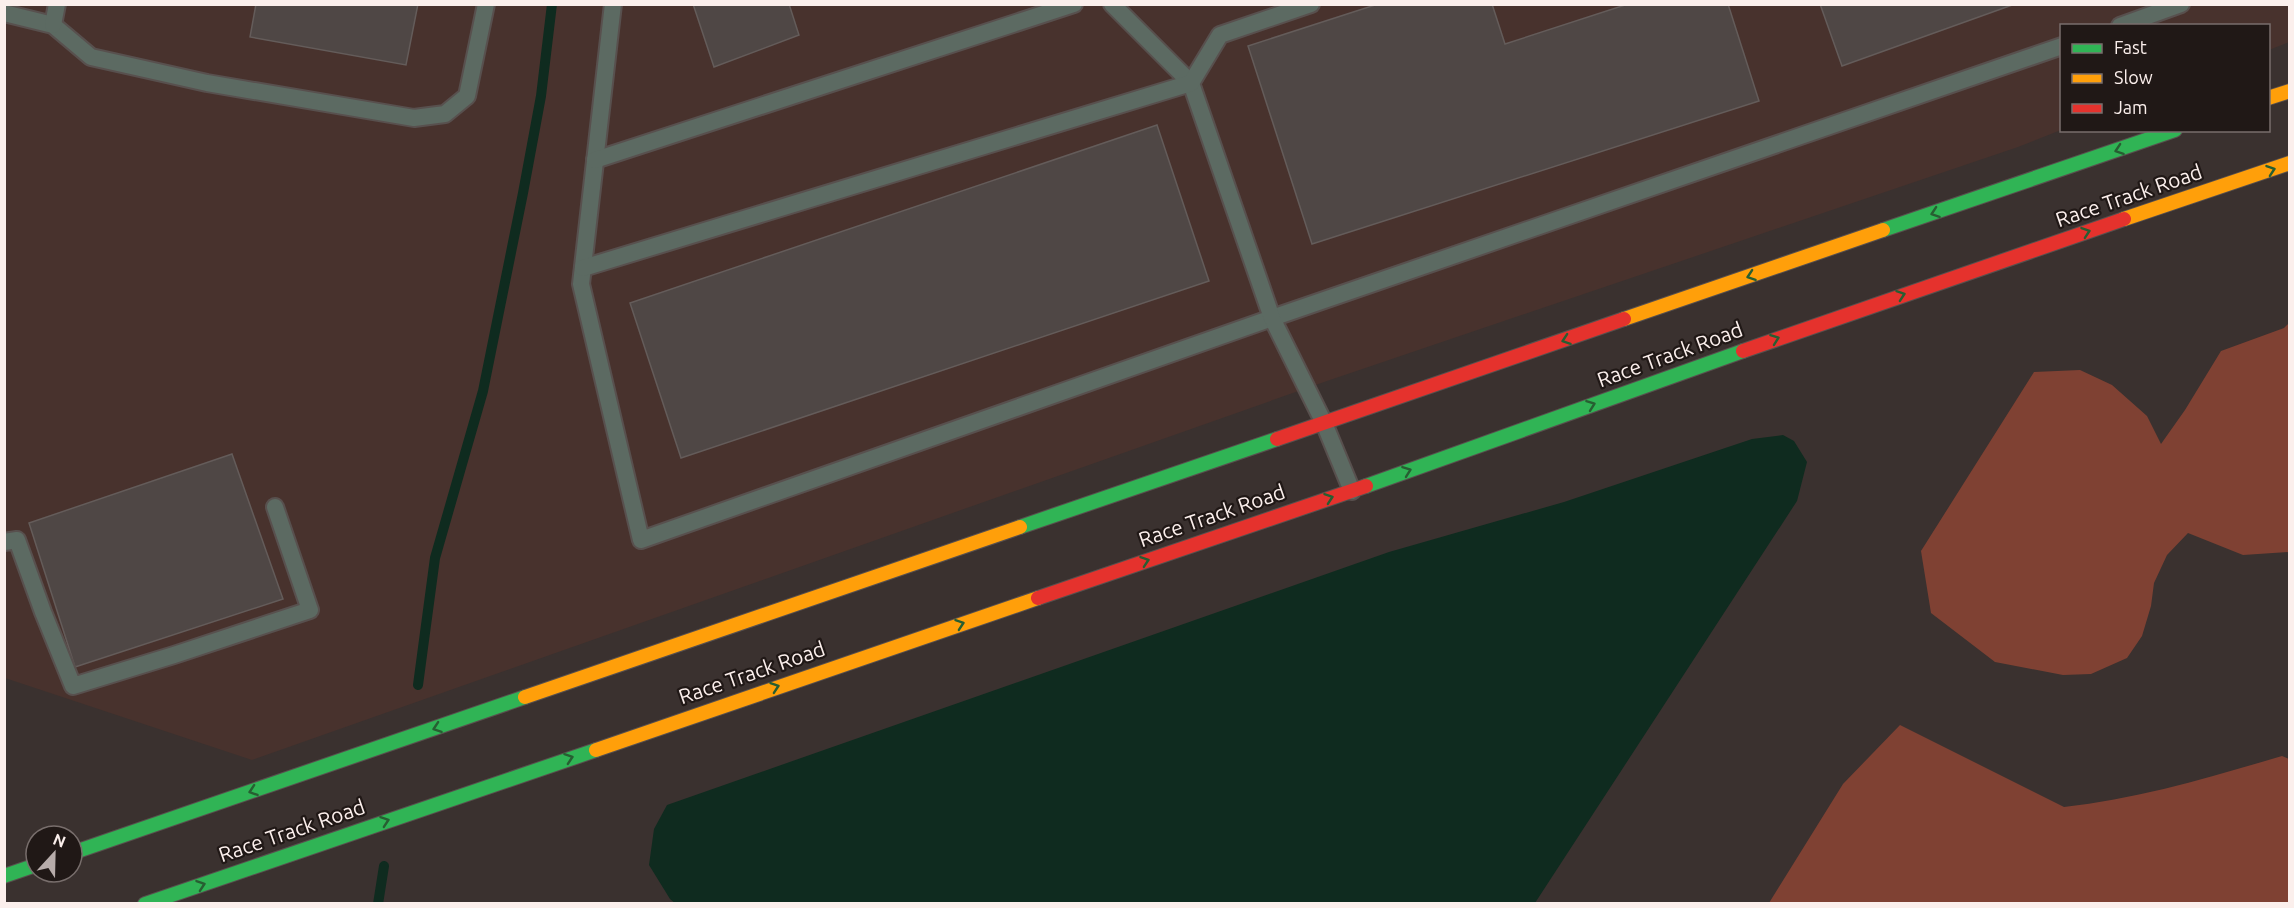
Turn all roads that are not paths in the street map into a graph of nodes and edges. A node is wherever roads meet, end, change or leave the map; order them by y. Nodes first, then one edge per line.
1 (57, 4) edge
2 (486, 4) edge
3 (613, 4) edge
4 (1074, 4) edge
5 (1112, 4) edge
6 (1311, 4) edge
7 (2181, 4) edge
8 (4, 13) edge
9 (2126, 24) edge
10 (53, 25) junction
11 (2060, 46) edge
12 (1191, 83) junction
13 (2289, 91) edge
14 (2270, 97) edge
15 (2169, 132) edge
16 (595, 160) junction
17 (2289, 163) edge
18 (583, 268) junction
19 (1272, 318) junction
20 (1324, 423) junction
21 (1352, 490) junction
22 (275, 507) dead end
23 (4, 542) edge
24 (84, 849) edge
25 (24, 869) edge
26 (4, 876) edge
27 (145, 903) edge

1 - 10 lane
2 - 10 lane
3 - 16 lane
4 - 16 lane
5 - 12 lane
6 - 12 lane
7 - 9 lane
8 - 10 lane
11 - 19 lane
12 - 18 lane
12 - 19 lane
13 - 14 main road
15 -> 20 main road
16 - 18 lane
21 -> 17 main road, Race Track Road
18 - 19 lane
19 - 20 lane
20 - 21 lane
20 -> 24 main road
27 -> 21 main road, Race Track Road
22 - 23 lane
25 - 26 main road

